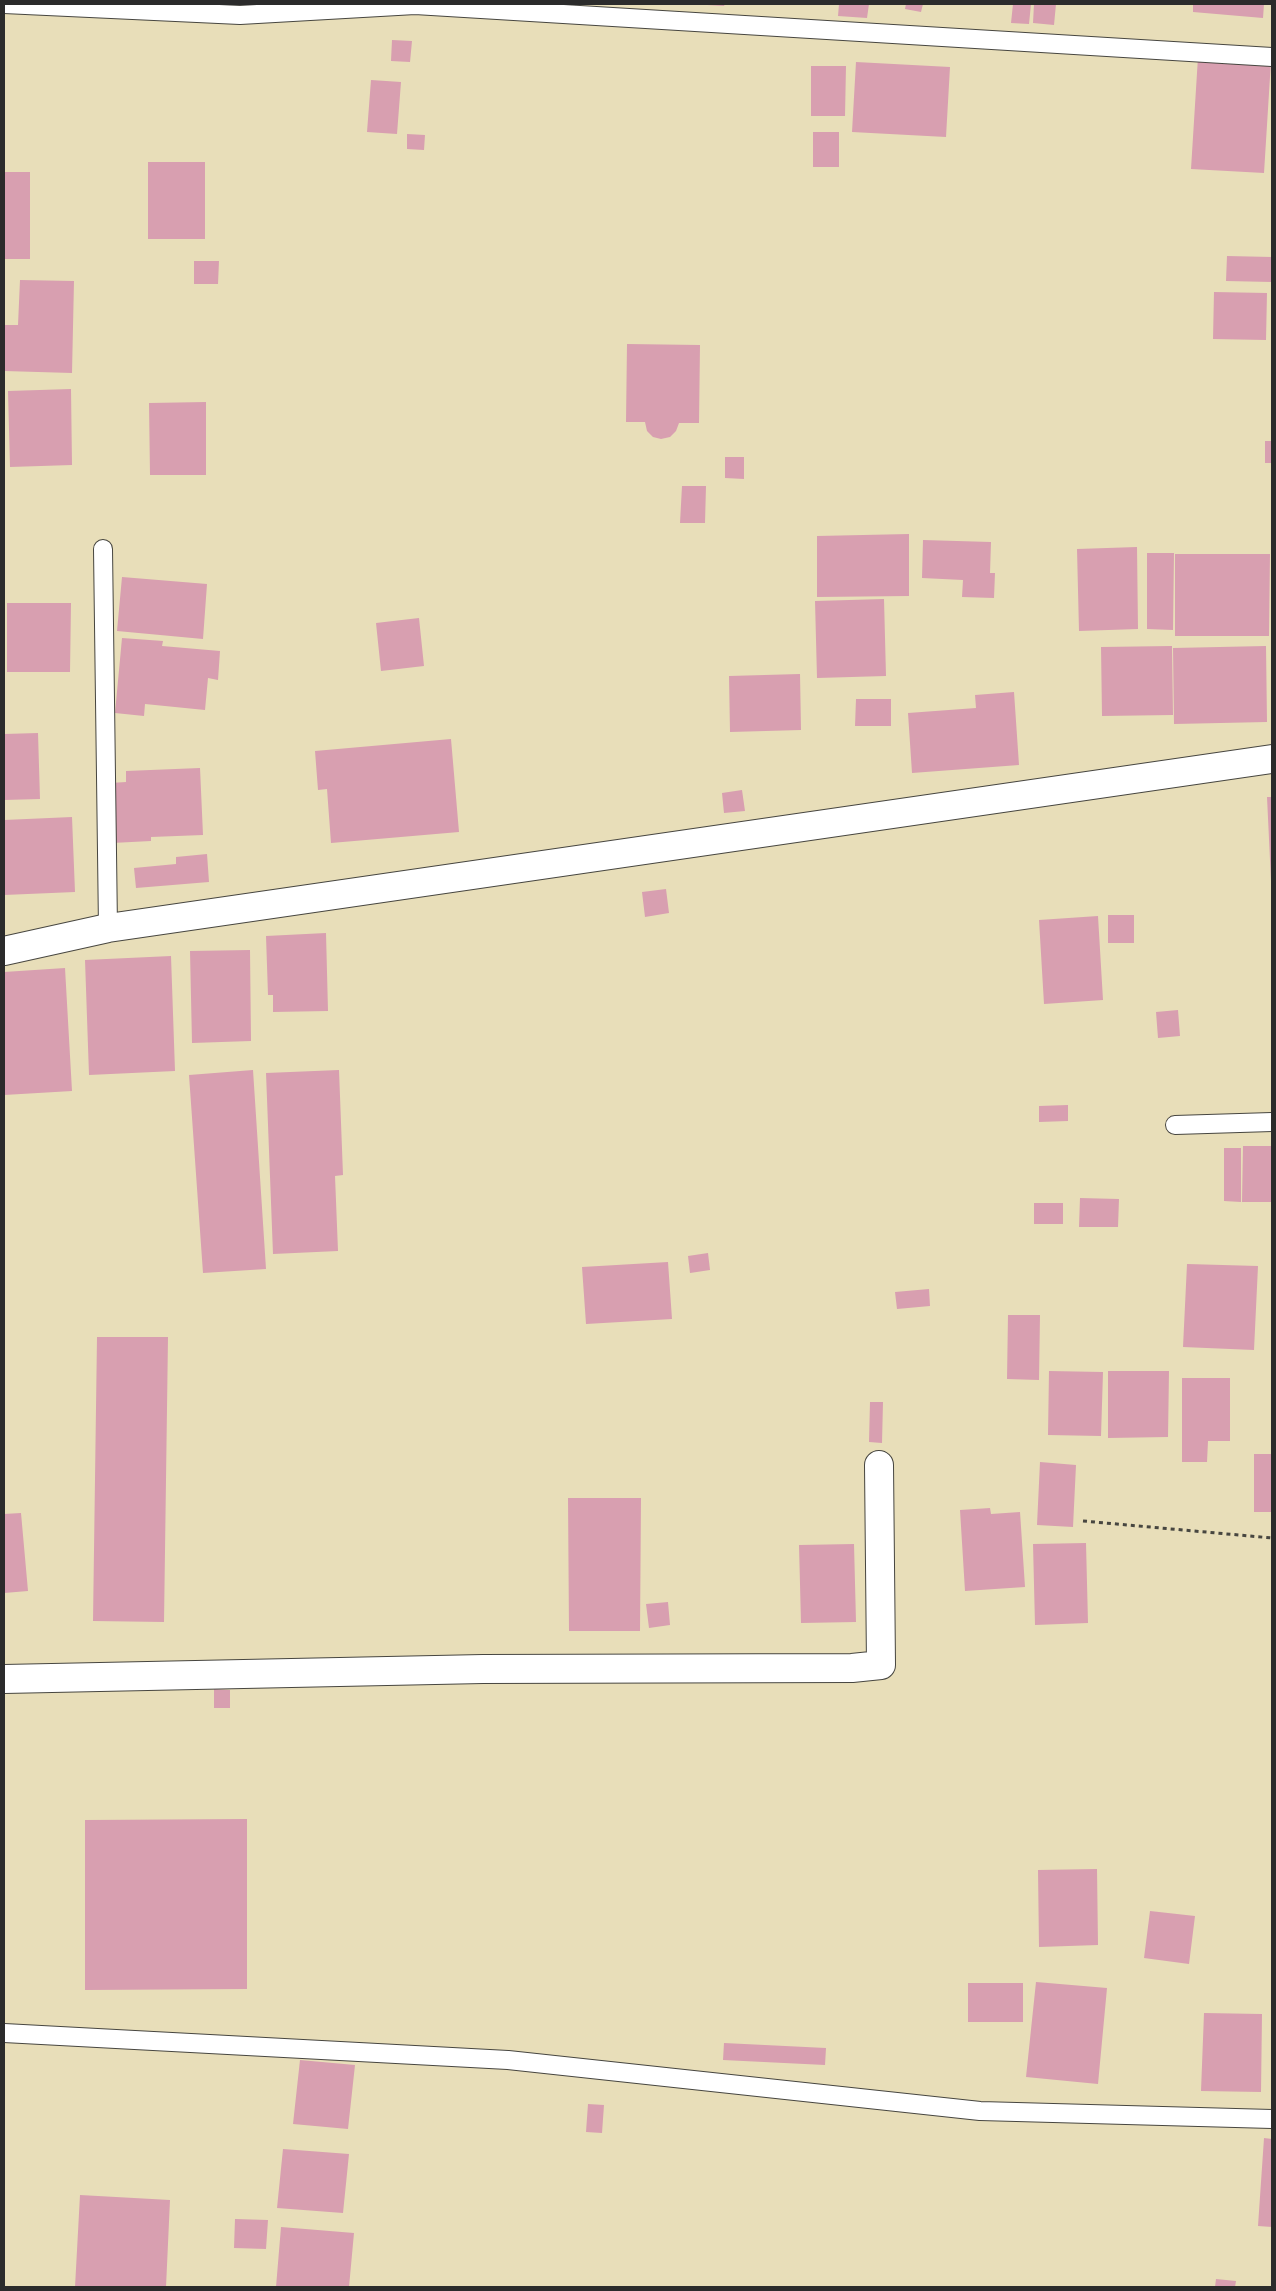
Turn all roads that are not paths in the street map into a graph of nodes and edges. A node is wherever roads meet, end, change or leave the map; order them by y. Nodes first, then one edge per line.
1 (4, 4) edge
2 (1272, 57) edge
3 (103, 549) dead end
4 (1272, 759) edge
5 (108, 928) junction
6 (4, 951) edge
7 (1272, 1122) edge
8 (1175, 1125) dead end
9 (879, 1465) dead end
10 (4, 1679) edge
11 (4, 2034) edge
12 (1272, 2119) edge

1 - 2 lane
3 - 5 lane
4 - 5 street
5 - 6 street
7 - 8 lane
9 - 10 street
11 - 12 lane

